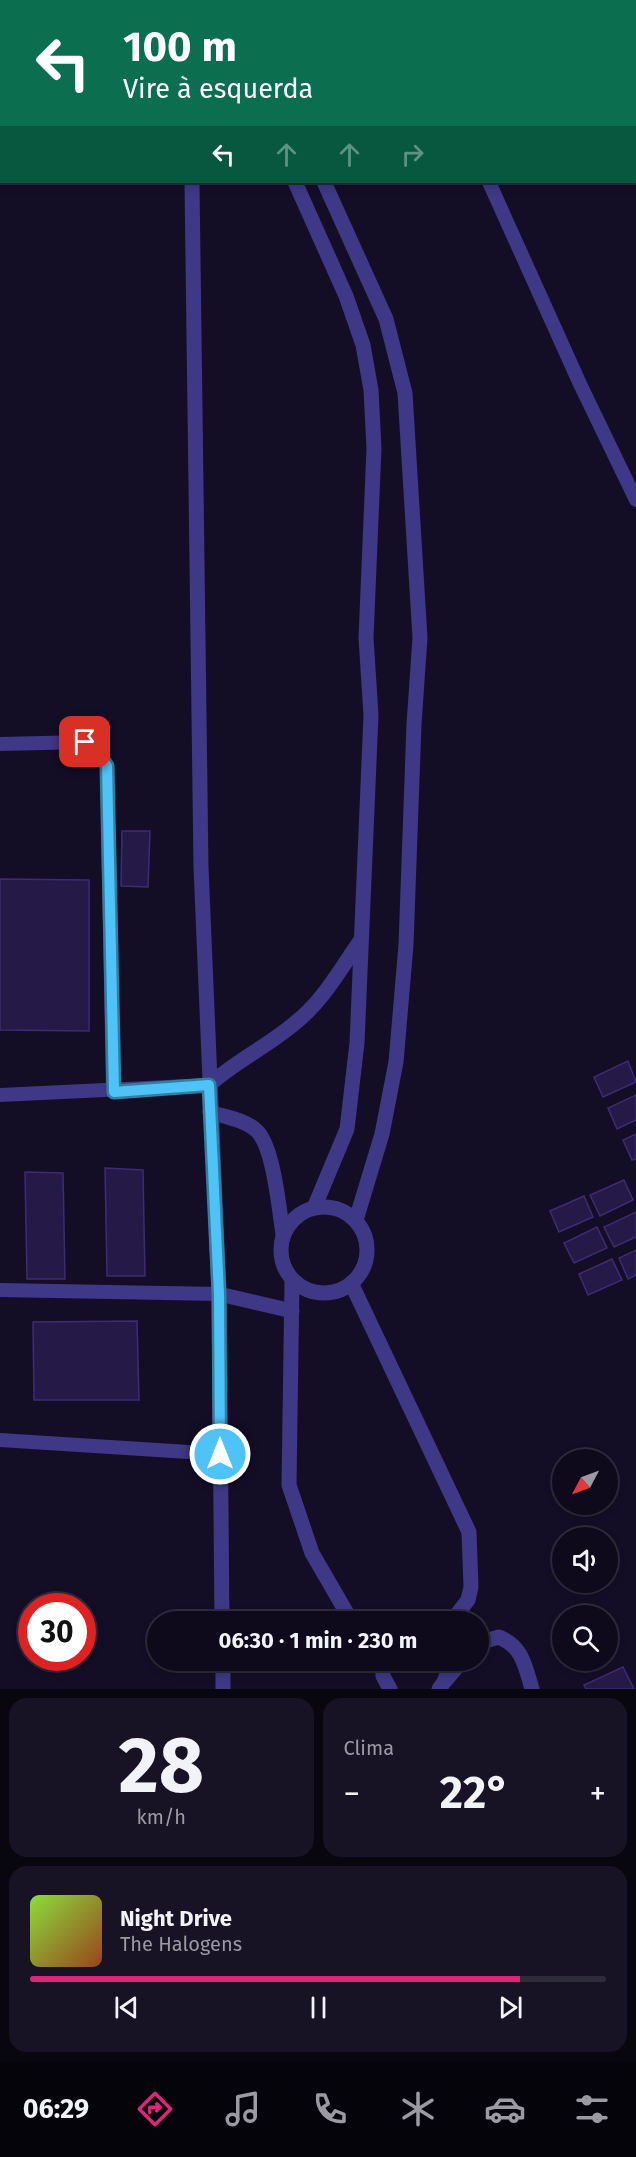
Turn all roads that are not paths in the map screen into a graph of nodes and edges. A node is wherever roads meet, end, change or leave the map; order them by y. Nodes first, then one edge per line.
1 (192, 183) edge
2 (295, 183) edge
3 (324, 183) edge
4 (489, 183) edge
5 (636, 500) edge
6 (0, 744) edge
7 (362, 940) junction
8 (209, 1085) junction
9 (114, 1092) junction
10 (0, 1095) edge
11 (210, 1112) junction
12 (314, 1208) junction
13 (356, 1220) junction
14 (283, 1234) junction
15 (292, 1280) junction
16 (352, 1285) junction
17 (0, 1290) edge
18 (219, 1294) junction
19 (292, 1311) junction
20 (0, 1440) edge
21 (220, 1454) junction
22 (222, 1611) edge
23 (346, 1611) edge
24 (460, 1611) edge
25 (489, 1640) edge
26 (223, 1671) edge
27 (446, 1671) edge
28 (454, 1671) edge
29 (441, 1686) edge
30 (223, 1689) edge
31 (532, 1689) edge

1 - 8 street
2 - 7 street
3 - 13 street
4 - 5 lane
6 - 9 lane
7 - 8 street
7 - 12 street
8 - 9 lane
8 - 11 street
9 - 10 lane
11 - 14 street
11 - 18 street
12 - 13 street
12 - 14 street
13 - 16 street
14 - 15 street
15 - 16 street
15 - 19 street
16 - 24 street
17 - 18 lane
18 - 19 street
18 - 21 street
19 - 23 street
20 - 21 lane
21 - 22 street
25 - 31 street
26 - 30 street
27 - 29 street
28 - 29 street

